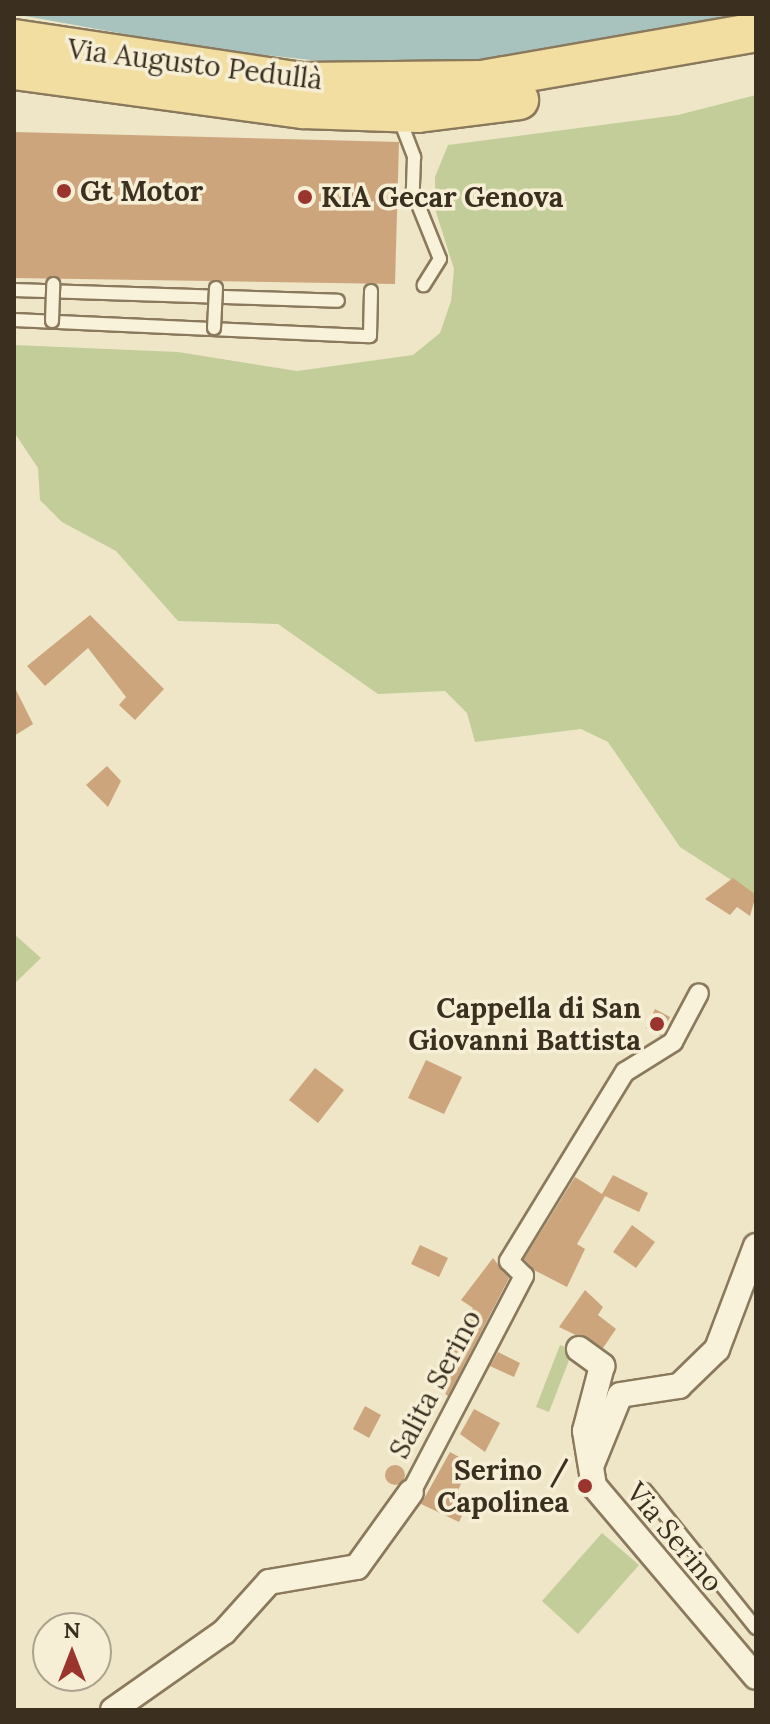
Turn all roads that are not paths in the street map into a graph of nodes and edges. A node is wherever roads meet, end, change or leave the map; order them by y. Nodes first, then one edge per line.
1 (756, 32) edge
2 (14, 39) edge
3 (756, 57) edge
4 (14, 70) edge
5 (400, 120) dead end
6 (53, 284) dead end
7 (424, 285) dead end
8 (216, 288) dead end
9 (14, 290) edge
10 (371, 291) dead end
11 (338, 301) dead end
12 (14, 320) edge
13 (52, 321) junction
14 (214, 328) junction
15 (699, 993) dead end
16 (756, 1246) edge
17 (579, 1349) dead end
18 (591, 1466) junction
19 (645, 1490) dead end
20 (411, 1492) joint
21 (679, 1540) junction
22 (649, 1550) junction
23 (756, 1628) edge
24 (756, 1677) edge
25 (113, 1710) edge

1 - 2 main road, Via Augusto Pedullà
3 - 4 main road, Via Augusto Pedullà
5 - 7 lane
6 - 13 lane, bridge
8 - 14 lane, bridge
9 - 11 lane
10 - 14 lane
12 - 13 lane
13 - 14 lane
15 - 20 street, Salita Serino
16 - 18 street
17 - 18 street, Via Serino
18 - 22 street, Via Serino
19 - 21 lane
20 - 25 street, Salita Serino
21 - 22 lane
21 - 23 lane
22 - 24 street, Via Serino

